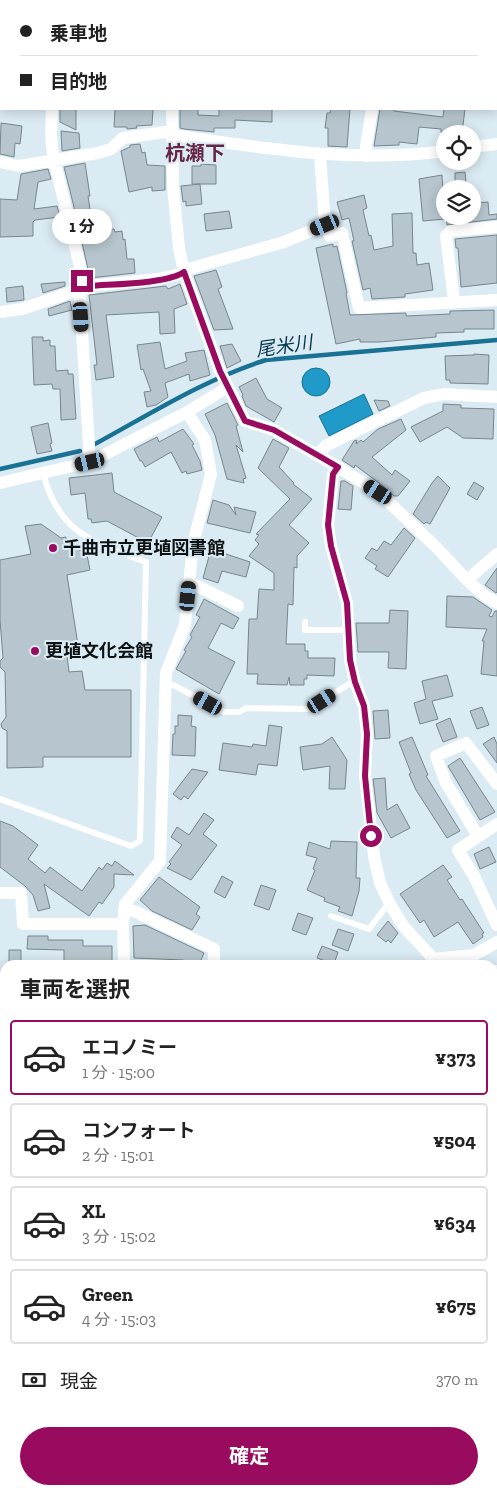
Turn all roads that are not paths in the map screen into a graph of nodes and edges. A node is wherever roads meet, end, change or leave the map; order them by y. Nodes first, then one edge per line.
1 (52, 110) edge
2 (172, 110) edge
3 (372, 110) edge
4 (172, 134) junction
5 (497, 144) edge
6 (481, 146) edge
7 (436, 152) edge
8 (320, 155) junction
9 (366, 156) junction
10 (55, 161) junction
11 (0, 162) edge
12 (325, 225) junction
13 (497, 227) edge
14 (184, 272) junction
15 (80, 289) junction
16 (497, 300) edge
17 (454, 301) junction
18 (0, 312) edge
19 (227, 385) junction
20 (497, 397) edge
21 (187, 412) junction
22 (317, 455) junction
23 (90, 462) junction
24 (338, 467) junction
25 (43, 473) junction
26 (0, 483) edge
27 (497, 554) edge
28 (467, 580) junction
29 (189, 582) junction
30 (497, 604) edge
31 (238, 606) dead end
32 (305, 622) dead end
33 (349, 630) junction
34 (355, 682) junction
35 (164, 684) junction
36 (497, 784) edge
37 (0, 799) edge
38 (497, 824) edge
39 (478, 836) junction
40 (0, 893) edge
41 (391, 906) junction
42 (124, 909) junction
43 (331, 916) dead end
44 (123, 924) junction
45 (497, 925) edge
46 (497, 942) edge
47 (124, 960) edge
48 (214, 960) edge
49 (431, 960) edge
50 (445, 960) edge

1 - 10 street
2 - 4 street
3 - 9 street
4 - 8 street
4 - 10 street
4 - 14 street
5 - 6 street
7 - 9 street
8 - 9 street
8 - 12 street
10 - 11 street
10 - 15 street
12 - 14 street
12 - 17 street
13 - 17 street
14 - 15 street
14 - 19 street
15 - 18 street
15 - 23 street
16 - 17 street
19 - 21 street
19 - 22 street
20 - 22 street
21 - 23 street
21 - 29 street
22 - 24 street
23 - 25 street
24 - 28 street
24 - 33 street
25 - 26 street
25 - 37 lane
27 - 28 street
28 - 30 street
29 - 31 street
29 - 35 street
32 - 33 lane
33 - 34 street
34 - 35 lane
34 - 41 street
35 - 42 street
36 - 39 street
38 - 39 street
39 - 45 street
40 - 44 street
41 - 43 lane
41 - 49 street
42 - 44 street
42 - 48 street
44 - 47 street
46 - 50 street

